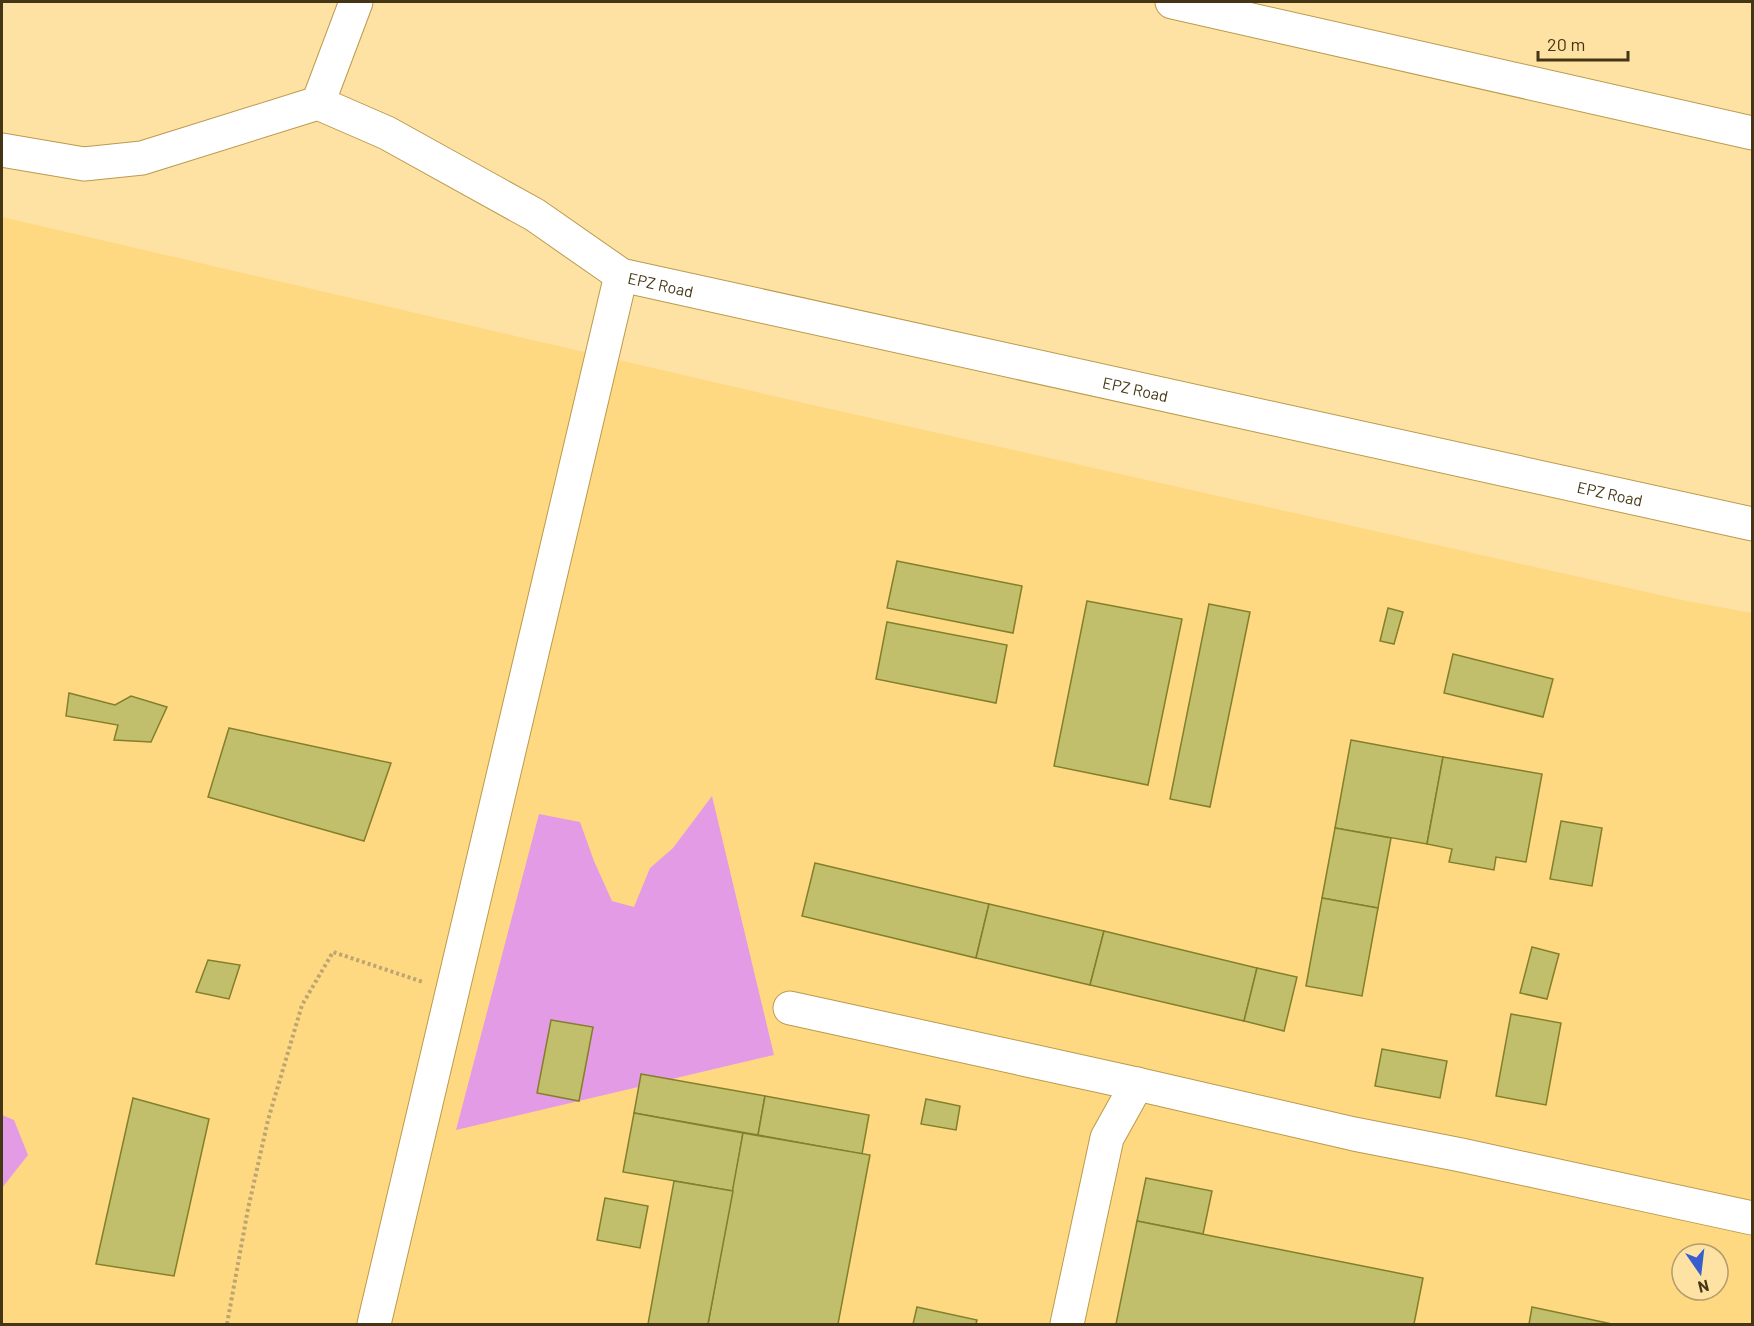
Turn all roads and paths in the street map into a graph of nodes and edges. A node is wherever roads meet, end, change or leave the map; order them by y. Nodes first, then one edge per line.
1 (356, 2) edge
2 (1172, 2) edge
3 (318, 104) junction
4 (1752, 133) edge
5 (2, 150) edge
6 (621, 275) junction
7 (1752, 524) edge
8 (453, 991) junction
9 (790, 1008) dead end
10 (1137, 1084) junction
11 (1752, 1218) edge
12 (227, 1324) edge
13 (374, 1324) edge
14 (1066, 1324) edge

1 - 3 street
2 - 4 street
3 - 5 street
3 - 6 street, EPZ Road
6 - 7 street, EPZ Road
6 - 8 street
8 - 12 path
8 - 13 street
9 - 10 street
10 - 11 street
10 - 14 street

